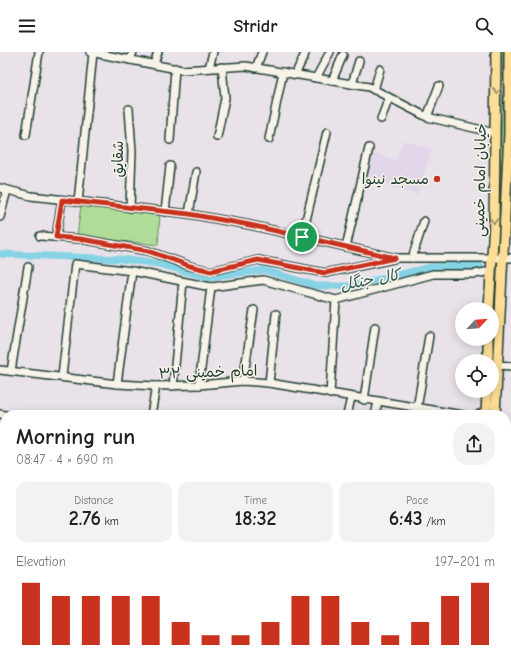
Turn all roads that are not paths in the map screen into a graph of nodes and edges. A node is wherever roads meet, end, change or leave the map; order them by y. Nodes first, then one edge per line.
1 (39, 52) edge
2 (92, 52) edge
3 (132, 52) edge
4 (158, 52) edge
5 (213, 52) edge
6 (262, 52) edge
7 (330, 52) edge
8 (496, 52) edge
9 (509, 52) edge
10 (102, 53) edge
11 (305, 54) dead end
12 (343, 55) dead end
13 (130, 60) junction
14 (359, 61) dead end
15 (154, 64) junction
16 (222, 67) junction
17 (175, 68) junction
18 (209, 68) junction
19 (256, 68) junction
20 (380, 69) dead end
21 (283, 72) junction
22 (295, 74) junction
23 (316, 78) junction
24 (332, 81) junction
25 (352, 84) junction
26 (439, 86) dead end
27 (374, 90) junction
28 (389, 98) junction
29 (129, 109) dead end
30 (427, 118) junction
31 (381, 120) dead end
32 (327, 132) dead end
33 (510, 132) edge
34 (495, 133) junction
35 (26, 135) dead end
36 (217, 137) dead end
37 (269, 139) dead end
38 (170, 140) dead end
39 (369, 148) dead end
40 (170, 166) dead end
41 (196, 172) dead end
42 (4, 189) edge
43 (62, 200) junction
44 (78, 202) junction
45 (130, 208) junction
46 (165, 212) junction
47 (189, 214) junction
48 (0, 217) edge
49 (424, 222) dead end
50 (40, 236) dead end
51 (56, 237) junction
52 (302, 237) junction
53 (346, 247) junction
54 (493, 257) junction
55 (395, 258) junction
56 (412, 258) junction
57 (507, 258) edge
58 (28, 267) dead end
59 (132, 271) junction
60 (491, 271) junction
61 (183, 282) junction
62 (211, 287) junction
63 (336, 300) junction
64 (489, 302) edge
65 (254, 310) dead end
66 (276, 314) dead end
67 (375, 328) dead end
68 (429, 336) dead end
69 (498, 354) edge
70 (499, 365) edge
71 (511, 366) edge
72 (11, 371) junction
73 (0, 372) edge
74 (62, 376) junction
75 (243, 381) junction
76 (117, 384) junction
77 (269, 384) junction
78 (199, 385) junction
79 (156, 386) junction
80 (173, 386) junction
81 (330, 394) junction
82 (351, 398) junction
83 (486, 398) edge
84 (496, 398) edge
85 (364, 400) junction
86 (378, 402) junction
87 (417, 409) joint
88 (152, 410) edge
89 (348, 410) edge
90 (376, 410) edge
91 (486, 410) edge
92 (495, 410) edge

1 - 35 street
2 - 10 street
2 - 44 street
3 - 13 street
4 - 15 street
5 - 18 street
6 - 19 street
7 - 23 street
8 -> 34 main road, خیابان امام خمینی
9 - 33 main road, خیابان امام خمینی
10 - 13 street
11 - 22 street
12 - 24 street
13 - 15 street
14 - 25 street
15 - 17 street
16 - 18 street
16 - 19 street
16 - 36 street
17 - 18 street
17 - 38 street
19 - 21 street
20 - 27 street
21 - 22 street
21 - 37 street
22 - 23 street
23 - 24 street
24 - 25 street
25 - 27 street
26 - 30 street
27 - 28 street
28 - 30 street
28 - 31 street
29 - 45 street, شقایق
30 - 34 street
32 - 52 street
33 - 57 main road, خیابان امام خمینی
34 -> 54 main road, خیابان امام خمینی
39 - 53 street
40 - 46 street
41 - 47 street
42 - 43 street
42 - 48 street
43 - 44 street
43 - 51 street
44 - 45 street
45 - 46 street
46 - 47 street
47 - 52 street
49 - 56 street
50 - 51 street
51 - 55 street
52 - 53 street
53 - 55 street
54 - 56 street
54 - 57 street
54 - 60 main road, خیابان امام خمینی
55 - 56 street
57 - 69 main road, خیابان امام خمینی
58 - 72 street
59 - 61 street
59 - 74 street
59 - 76 street
60 - 63 street
60 - 64 main road, خیابان امام خمینی
61 - 62 street
61 - 80 street
62 - 63 street
62 - 78 street
63 - 81 street
65 - 75 street
66 - 77 street
67 - 85 street
68 - 87 street
70 - 71 street
72 - 73 street, امام خمینی ۳۲
72 - 74 street, امام خمینی ۳۲
74 - 76 street, امام خمینی ۳۲
75 - 77 street, امام خمینی ۳۲
75 - 78 street, امام خمینی ۳۲
76 - 79 street, امام خمینی ۳۲
77 - 81 street, امام خمینی ۳۲
78 - 80 street, امام خمینی ۳۲
79 - 80 street, امام خمینی ۳۲
79 - 88 street
81 - 82 street, امام خمینی ۳۲
82 - 85 street, امام خمینی ۳۲
82 - 89 street
83 - 91 main road
84 - 92 main road, خیابان امام خمینی
85 - 86 street, امام خمینی ۳۲
86 - 87 street, امام خمینی ۳۲
86 - 90 street

